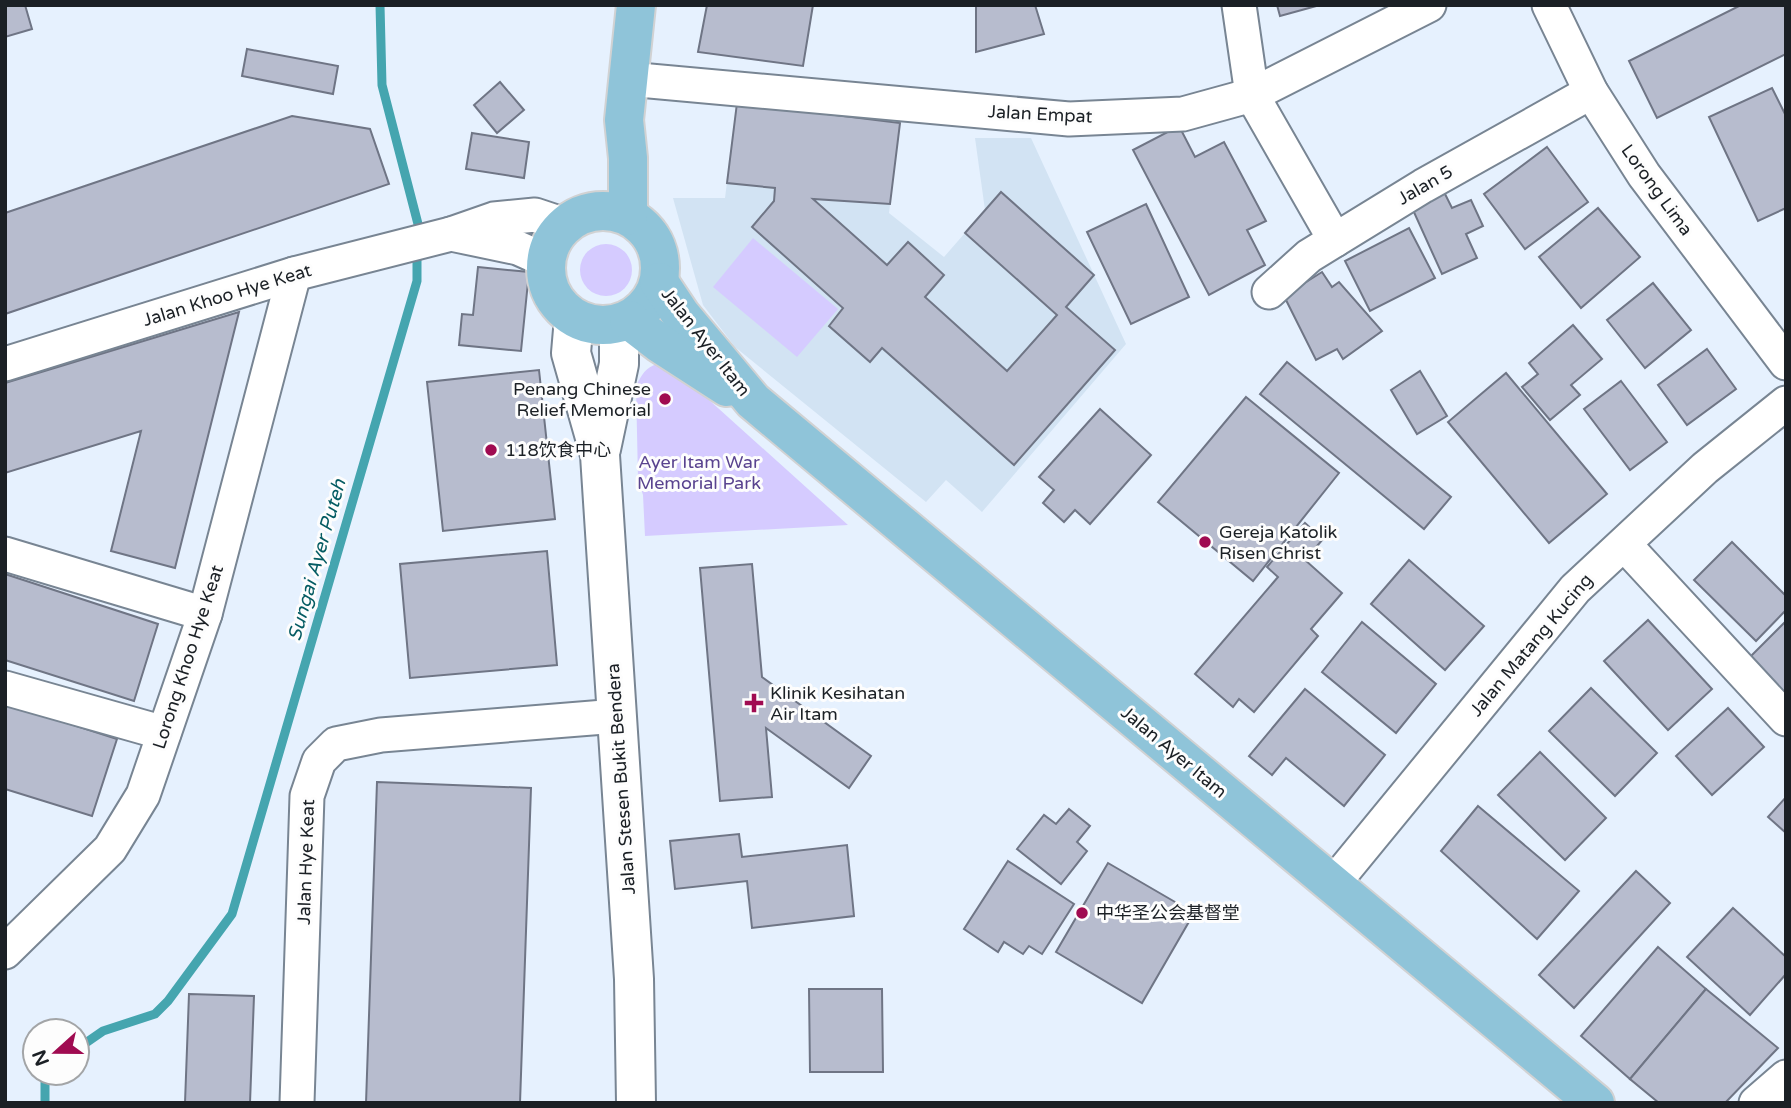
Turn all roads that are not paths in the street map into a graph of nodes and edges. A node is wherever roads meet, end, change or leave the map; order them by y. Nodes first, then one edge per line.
1 (636, 5) edge
2 (1239, 5) edge
3 (1429, 5) edge
4 (1549, 5) edge
5 (628, 79) junction
6 (1591, 92) junction
7 (1252, 95) junction
8 (624, 120) junction
9 (628, 216) junction
10 (577, 219) junction
11 (451, 234) junction
12 (1335, 240) junction
13 (547, 261) junction
14 (294, 274) junction
15 (659, 282) junction
16 (1269, 292) dead end
17 (574, 318) junction
18 (624, 322) junction
19 (1786, 363) edge
20 (5, 365) edge
21 (754, 401) junction
22 (1786, 403) edge
23 (600, 455) junction
24 (1624, 544) junction
25 (5, 554) edge
26 (205, 614) junction
27 (5, 688) edge
28 (617, 716) junction
29 (1786, 719) edge
30 (164, 733) junction
31 (1333, 884) junction
32 (5, 952) edge
33 (1786, 1077) edge
34 (297, 1103) edge
35 (636, 1103) edge
36 (1595, 1103) edge
37 (1756, 1103) edge

1 - 5 main road
2 - 7 street
3 - 7 street, Jalan Empat
4 - 6 street, Lorong Lima
5 - 7 street, Jalan Empat
5 - 8 main road
6 - 12 street, Jalan 5
6 - 19 street, Lorong Lima
7 - 12 street
8 - 9 main road
8 - 10 main road
9 - 10 main road
9 - 15 main road
10 - 11 street, Jalan Khoo Hye Keat
10 - 13 main road
11 - 13 street, Jalan Khoo Hye Keat
11 - 14 street, Jalan Khoo Hye Keat
12 - 16 street, Jalan 5
13 - 17 main road
14 - 20 street, Jalan Khoo Hye Keat
14 - 26 street, Lorong Khoo Hye Keat
15 - 18 main road
15 - 21 main road, Jalan Ayer Itam
17 - 18 main road
17 - 23 street, Jalan Stesen Bukit Bendera
18 - 21 main road, Jalan Ayer Itam
18 - 23 street, Jalan Stesen Bukit Bendera
21 - 31 main road, Jalan Ayer Itam
22 - 24 street, Jalan Matang Kucing
23 - 28 street, Jalan Stesen Bukit Bendera
24 - 29 street
24 - 31 street, Jalan Matang Kucing
25 - 26 street
26 - 30 street, Lorong Khoo Hye Keat
27 - 30 street
28 - 34 street, Jalan Hye Keat
28 - 35 street, Jalan Stesen Bukit Bendera
30 - 32 street, Lorong Khoo Hye Keat
31 - 36 main road, Jalan Ayer Itam
33 - 37 street

